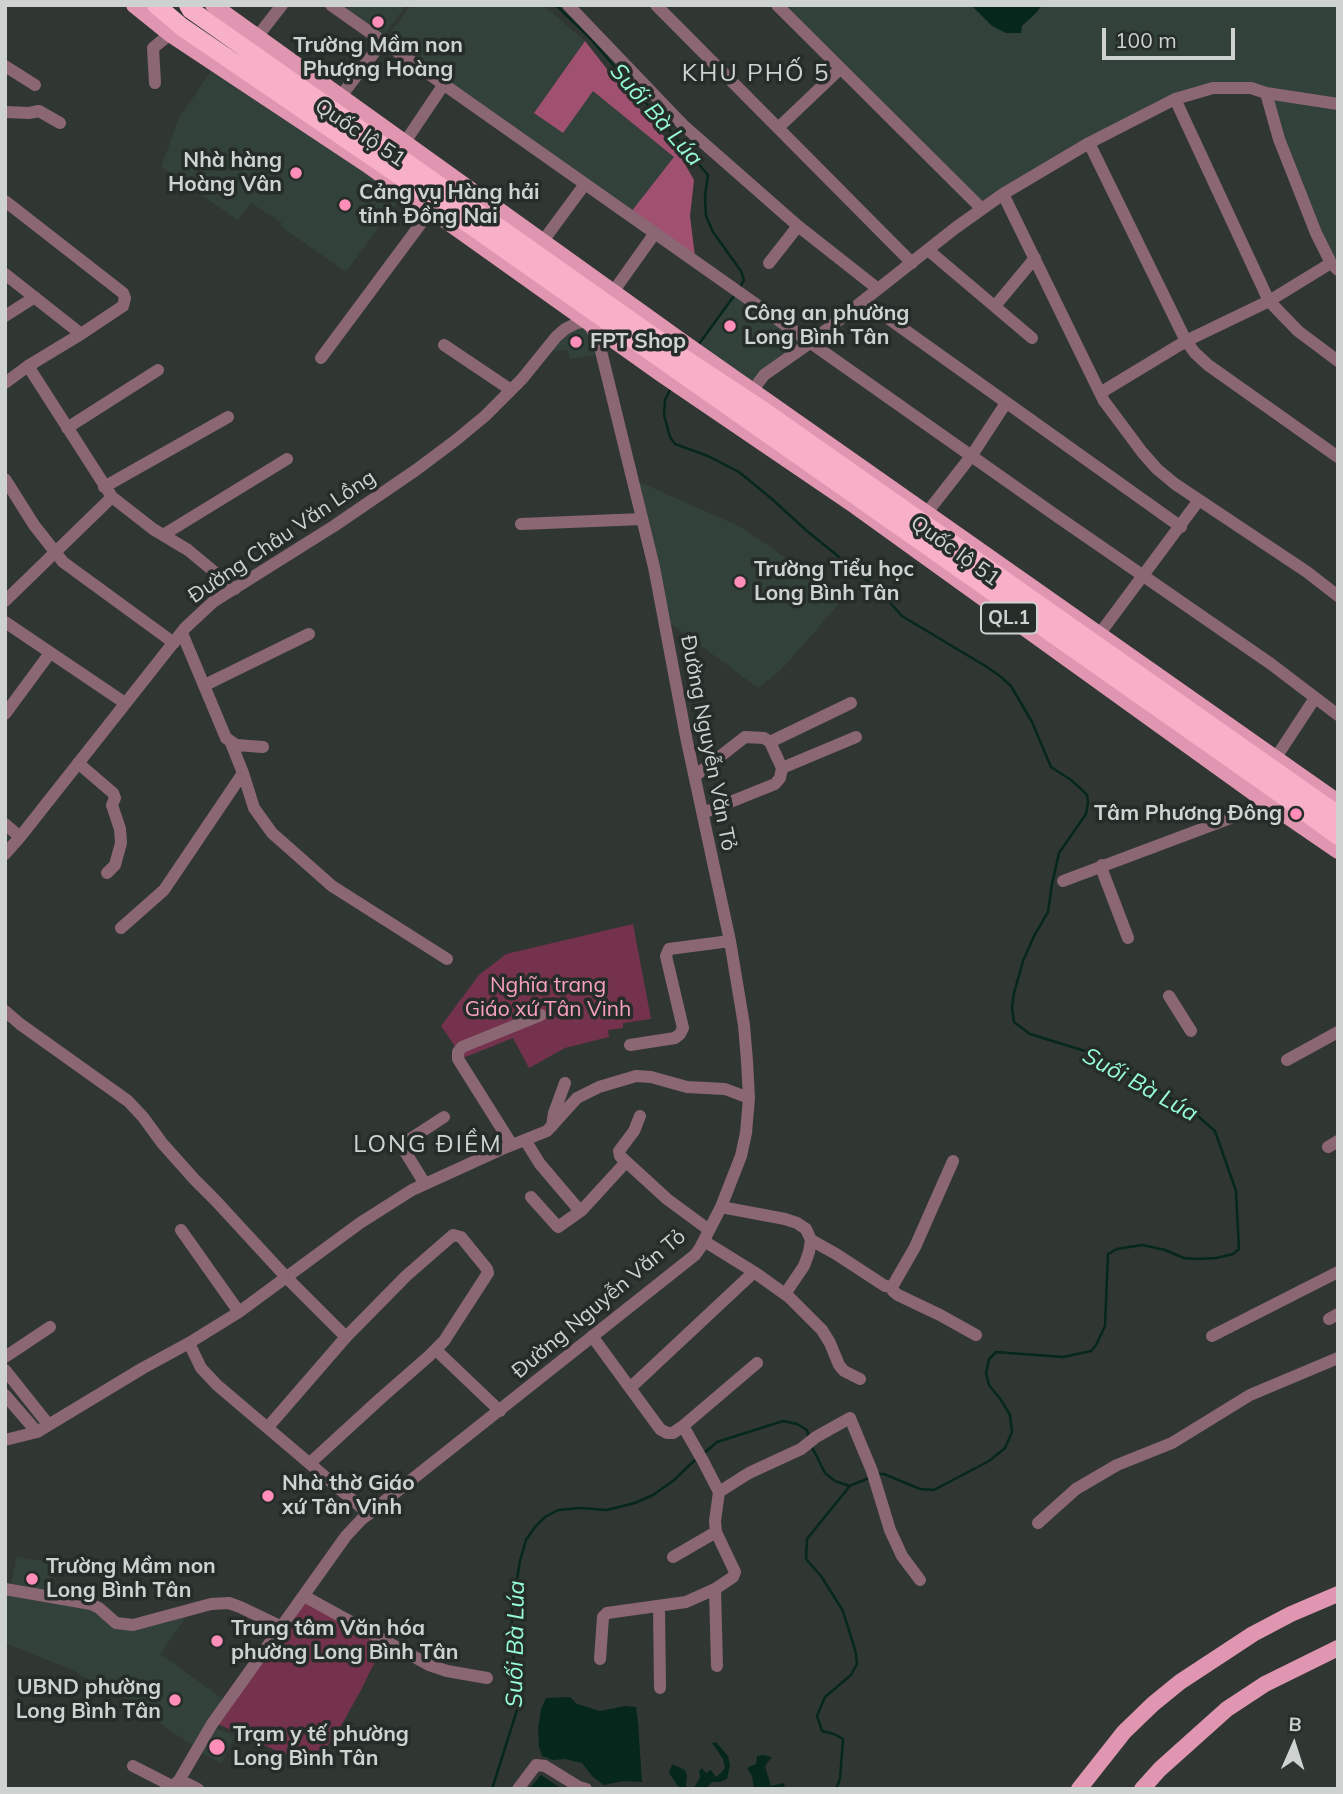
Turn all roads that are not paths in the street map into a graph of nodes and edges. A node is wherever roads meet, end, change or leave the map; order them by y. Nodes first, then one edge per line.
1 (134, 5) edge
2 (156, 5) edge
3 (188, 5) edge
4 (213, 5) edge
5 (282, 5) edge
6 (331, 5) edge
7 (568, 5) edge
8 (656, 5) edge
9 (777, 5) edge
10 (170, 34) junction
11 (257, 37) junction
12 (383, 41) junction
13 (5, 66) edge
14 (840, 69) junction
15 (155, 83) dead end
16 (444, 84) junction
17 (35, 85) dead end
18 (1266, 93) junction
19 (341, 96) junction
20 (1175, 99) junction
21 (1338, 104) edge
22 (5, 111) edge
23 (60, 123) dead end
24 (778, 128) junction
25 (1089, 143) junction
26 (400, 149) junction
27 (585, 184) junction
28 (1003, 194) junction
29 (5, 201) edge
30 (982, 209) junction
31 (431, 210) junction
32 (798, 226) junction
33 (655, 233) junction
34 (543, 241) junction
35 (928, 250) junction
36 (1035, 258) junction
37 (769, 262) dead end
38 (912, 263) junction
39 (1334, 266) edge
40 (5, 274) edge
41 (878, 289) junction
42 (35, 297) junction
43 (864, 301) junction
44 (1269, 301) junction
45 (601, 302) junction
46 (995, 306) junction
47 (5, 316) edge
48 (81, 334) junction
49 (1032, 338) dead end
50 (1186, 341) junction
51 (811, 342) junction
52 (444, 345) dead end
53 (321, 358) dead end
54 (672, 358) junction
55 (1338, 360) edge
56 (28, 366) junction
57 (158, 370) dead end
58 (691, 371) junction
59 (5, 383) edge
60 (511, 390) junction
61 (1100, 393) junction
62 (1006, 403) junction
63 (742, 406) junction
64 (228, 417) dead end
65 (67, 428) junction
66 (972, 455) junction
67 (1338, 457) edge
68 (287, 459) dead end
69 (5, 479) edge
70 (108, 492) junction
71 (1199, 500) junction
72 (923, 517) junction
73 (642, 519) junction
74 (522, 524) dead end
75 (1181, 527) junction
76 (163, 535) junction
77 (55, 552) junction
78 (1144, 576) junction
79 (235, 589) junction
80 (1338, 596) edge
81 (5, 600) edge
82 (5, 622) edge
83 (309, 634) dead end
84 (178, 638) junction
85 (1097, 638) junction
86 (50, 653) junction
87 (205, 685) junction
88 (1315, 698) junction
89 (851, 703) dead end
90 (125, 704) junction
91 (5, 714) edge
92 (1338, 715) edge
93 (856, 737) dead end
94 (770, 742) junction
95 (230, 743) junction
96 (263, 747) dead end
97 (1272, 762) junction
98 (78, 763) junction
99 (782, 768) junction
100 (243, 773) junction
101 (695, 776) junction
102 (1270, 795) junction
103 (1338, 802) edge
104 (703, 813) junction
105 (1338, 815) edge
106 (5, 824) edge
107 (1338, 836) edge
108 (20, 837) junction
109 (1338, 850) edge
110 (5, 854) edge
111 (1102, 865) junction
112 (107, 873) dead end
113 (1063, 881) dead end
114 (121, 928) dead end
115 (1128, 938) dead end
116 (730, 941) junction
117 (447, 959) dead end
118 (1169, 996) dead end
119 (5, 1011) edge
120 (541, 1015) dead end
121 (1191, 1031) dead end
122 (1338, 1032) edge
123 (630, 1045) dead end
124 (1287, 1060) dead end
125 (565, 1083) dead end
126 (749, 1098) junction
127 (640, 1116) dead end
128 (444, 1117) dead end
129 (552, 1126) junction
130 (526, 1140) junction
131 (512, 1145) junction
132 (953, 1161) dead end
133 (626, 1162) junction
134 (425, 1184) junction
135 (531, 1198) dead end
136 (722, 1207) junction
137 (580, 1211) junction
138 (181, 1230) dead end
139 (706, 1236) junction
140 (811, 1240) junction
141 (754, 1272) junction
142 (1338, 1272) edge
143 (287, 1278) junction
144 (892, 1287) junction
145 (785, 1294) junction
146 (239, 1312) junction
147 (50, 1327) dead end
148 (976, 1335) dead end
149 (592, 1336) junction
150 (1212, 1336) dead end
151 (346, 1337) junction
152 (189, 1343) junction
153 (436, 1350) junction
154 (5, 1356) edge
155 (1338, 1358) edge
156 (757, 1363) dead end
157 (5, 1370) edge
158 (860, 1379) dead end
159 (630, 1388) junction
160 (5, 1395) edge
161 (500, 1411) junction
162 (48, 1424) junction
163 (683, 1426) junction
164 (268, 1427) junction
165 (37, 1432) junction
166 (5, 1440) edge
167 (310, 1463) junction
168 (719, 1492) junction
169 (369, 1514) junction
170 (1038, 1523) dead end
171 (716, 1532) junction
172 (673, 1557) dead end
173 (920, 1580) dead end
174 (715, 1588) junction
175 (5, 1589) edge
176 (1338, 1594) edge
177 (304, 1596) junction
178 (659, 1606) junction
179 (282, 1628) junction
180 (1338, 1648) edge
181 (600, 1659) dead end
182 (717, 1666) dead end
183 (487, 1678) dead end
184 (660, 1688) dead end
185 (133, 1766) dead end
186 (175, 1786) edge
187 (198, 1789) edge
188 (518, 1789) edge
189 (586, 1789) edge
190 (1079, 1789) edge
191 (1142, 1789) edge

1 - 10 main road, Quốc lộ 51 / QL.1
2 - 45 highway, Quốc lộ 51 / QL.1
3 - 26 highway, Quốc lộ 51 / QL.1
4 - 11 main road, Quốc lộ 51 / QL.1
5 - 11 street
6 - 12 street
7 - 32 street
8 - 24 street
9 - 14 street
10 - 15 street
10 - 31 main road, Quốc lộ 51 / QL.1
11 - 19 main road, Quốc lộ 51 / QL.1
12 - 16 street
12 - 19 street
13 - 17 street
14 - 24 street
14 - 30 street
16 - 26 street
16 - 27 street
18 - 20 street
18 - 21 street
18 - 39 street
19 - 26 main road, Quốc lộ 51 / QL.1
20 - 25 street
20 - 44 street
22 - 23 street
24 - 38 street
25 - 28 street
25 - 50 street
26 - 34 main road, Quốc lộ 51 / QL.1
26 - 45 highway, Quốc lộ 51 / QL.1
27 - 33 street
27 - 34 street
28 - 30 street
28 - 36 street
29 - 48 street
30 - 35 street
31 - 45 main road, Quốc lộ 51 / QL.1
31 - 53 street
32 - 37 street
32 - 41 street
33 - 45 street
33 - 51 street
34 - 45 main road, Quốc lộ 51 / QL.1
35 - 38 street
35 - 46 street
36 - 46 street
36 - 61 street
38 - 41 street
39 - 44 street
40 - 42 street
41 - 43 street
42 - 47 street
42 - 48 street
43 - 51 street
43 - 62 street
44 - 50 street
44 - 55 street
45 - 54 highway, Quốc lộ 51 / QL.1
45 - 54 main road, Quốc lộ 51 / QL.1
45 - 60 street, Đường Châu Văn Lồng
45 - 73 street, Đường Nguyễn Văn Tỏ
46 - 49 street
48 - 56 street
50 - 61 street
50 - 67 street
51 - 63 street
51 - 66 street
52 - 60 street
54 - 58 highway, QL.1
54 - 58 main road, QL.1
56 - 59 street
56 - 65 street
57 - 65 street
58 - 63 highway, Quốc lộ 51 / QL.1
58 - 63 main road, Quốc lộ 51 / QL.1
60 - 79 street, Đường Châu Văn Lồng
61 - 71 street
62 - 66 street
62 - 75 street
63 - 72 highway, Quốc lộ 51 / QL.1
63 - 102 highway, Quốc lộ 51 / QL.1
64 - 70 street
65 - 70 street
66 - 72 street
66 - 78 street
68 - 76 street
69 - 77 street
70 - 76 street
70 - 77 street
71 - 75 street
71 - 80 street
72 - 85 highway, Quốc lộ 51 / QL.1
73 - 74 street
73 - 101 street, Đường Nguyễn Văn Tỏ
75 - 78 street
76 - 79 street
77 - 81 street
77 - 84 street
78 - 85 street
78 - 88 street
79 - 84 street, Đường Châu Văn Lồng
82 - 86 street
83 - 87 street
84 - 87 street
84 - 90 street, Đường Châu Văn Lồng
85 - 97 highway, Quốc lộ 51 / QL.1
86 - 90 street
86 - 91 street
87 - 95 street
88 - 92 street
88 - 97 street
89 - 94 street
90 - 98 street, Đường Châu Văn Lồng
93 - 99 street
94 - 99 street
94 - 101 street
95 - 96 street
95 - 100 street
97 - 103 main road, Quốc lộ 51 / QL.1
97 - 105 highway, Quốc lộ 51 / QL.1
98 - 108 street, Đường Châu Văn Lồng
98 - 112 street
99 - 104 street
100 - 114 street
100 - 117 street
101 - 104 street, Đường Nguyễn Văn Tỏ
102 - 107 highway, Quốc lộ 51 / QL.1
102 - 109 main road, Quốc lộ 51 / QL.1
102 - 111 street
104 - 116 street, Đường Nguyễn Văn Tỏ
106 - 108 street
108 - 110 street, Đường Châu Văn Lồng
111 - 113 street
111 - 115 street
116 - 123 street
116 - 126 street, Đường Nguyễn Văn Tỏ
118 - 121 street
119 - 143 street
120 - 131 street
122 - 124 street
125 - 129 street
126 - 129 street
126 - 136 street, Đường Nguyễn Văn Tỏ
127 - 133 street
128 - 134 street
129 - 130 street
130 - 131 street
130 - 137 street
131 - 134 street
132 - 144 street
133 - 137 street
133 - 139 street
134 - 143 street
135 - 137 street
136 - 139 street, Đường Nguyễn Văn Tỏ
136 - 140 street
138 - 146 street
139 - 141 street
139 - 149 street, Đường Nguyễn Văn Tỏ
140 - 144 street
140 - 145 street
141 - 145 street
141 - 159 street
142 - 150 street
143 - 146 street
143 - 151 street
144 - 148 street
145 - 158 street
146 - 152 street
147 - 154 street
149 - 159 street
149 - 161 street, Đường Nguyễn Văn Tỏ
151 - 153 street
151 - 164 street
152 - 162 street
152 - 164 street
153 - 161 street
153 - 167 street
155 - 170 street
156 - 163 street
157 - 162 street
159 - 163 street
160 - 165 street
161 - 169 street, Đường Nguyễn Văn Tỏ
162 - 165 street
163 - 168 street
164 - 167 street
165 - 166 street
167 - 169 street
168 - 171 street
168 - 173 street
169 - 177 street, Đường Nguyễn Văn Tỏ
171 - 172 street
171 - 174 street
174 - 178 street
174 - 182 street
175 - 179 street
176 - 190 main road
177 - 179 street, Đường Nguyễn Văn Tỏ
177 - 183 street
178 - 181 street
178 - 184 street
179 - 186 street, Đường Nguyễn Văn Tỏ
180 - 191 main road
185 - 186 street
186 - 187 street
188 - 189 street

